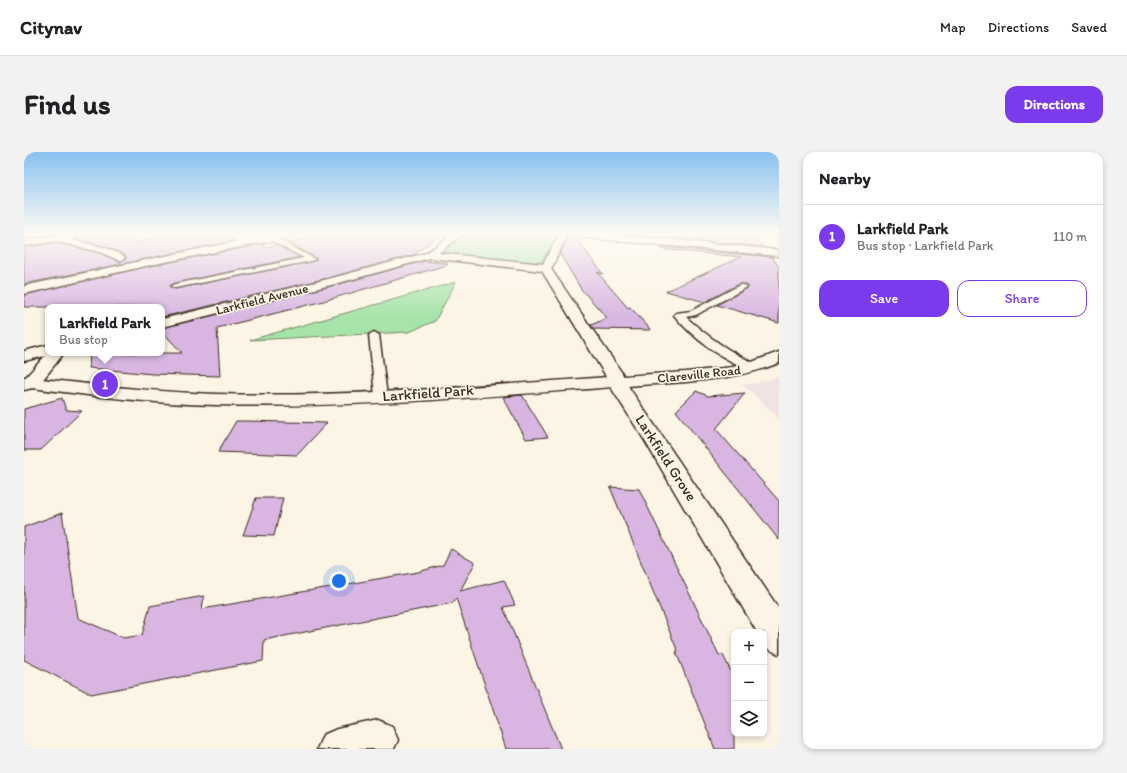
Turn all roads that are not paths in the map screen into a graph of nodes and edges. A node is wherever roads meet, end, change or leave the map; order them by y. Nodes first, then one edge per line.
1 (155, 262) edge
2 (297, 262) edge
3 (404, 262) edge
4 (476, 262) edge
5 (554, 262) edge
6 (550, 273) junction
7 (175, 286) dead end
8 (743, 287) dead end
9 (24, 290) edge
10 (165, 322) edge
11 (374, 335) dead end
12 (45, 351) edge
13 (24, 356) edge
14 (53, 356) edge
15 (779, 357) edge
16 (754, 367) junction
17 (617, 381) junction
18 (26, 383) edge
19 (381, 396) junction
20 (779, 638) edge
21 (378, 740) dead end
22 (337, 749) edge

1 - 9 street
2 - 7 lane
3 - 10 street, Larkfield Avenue
4 - 6 street
5 - 6 street
6 - 17 street, Larkfield Grove
8 - 16 lane
11 - 19 lane
12 - 13 street
14 - 18 street
15 - 16 street, Clareville Road
16 - 17 street, Clareville Road
17 - 19 street, Larkfield Park
17 - 20 street, Larkfield Grove
18 - 19 street, Larkfield Park
21 - 22 street

